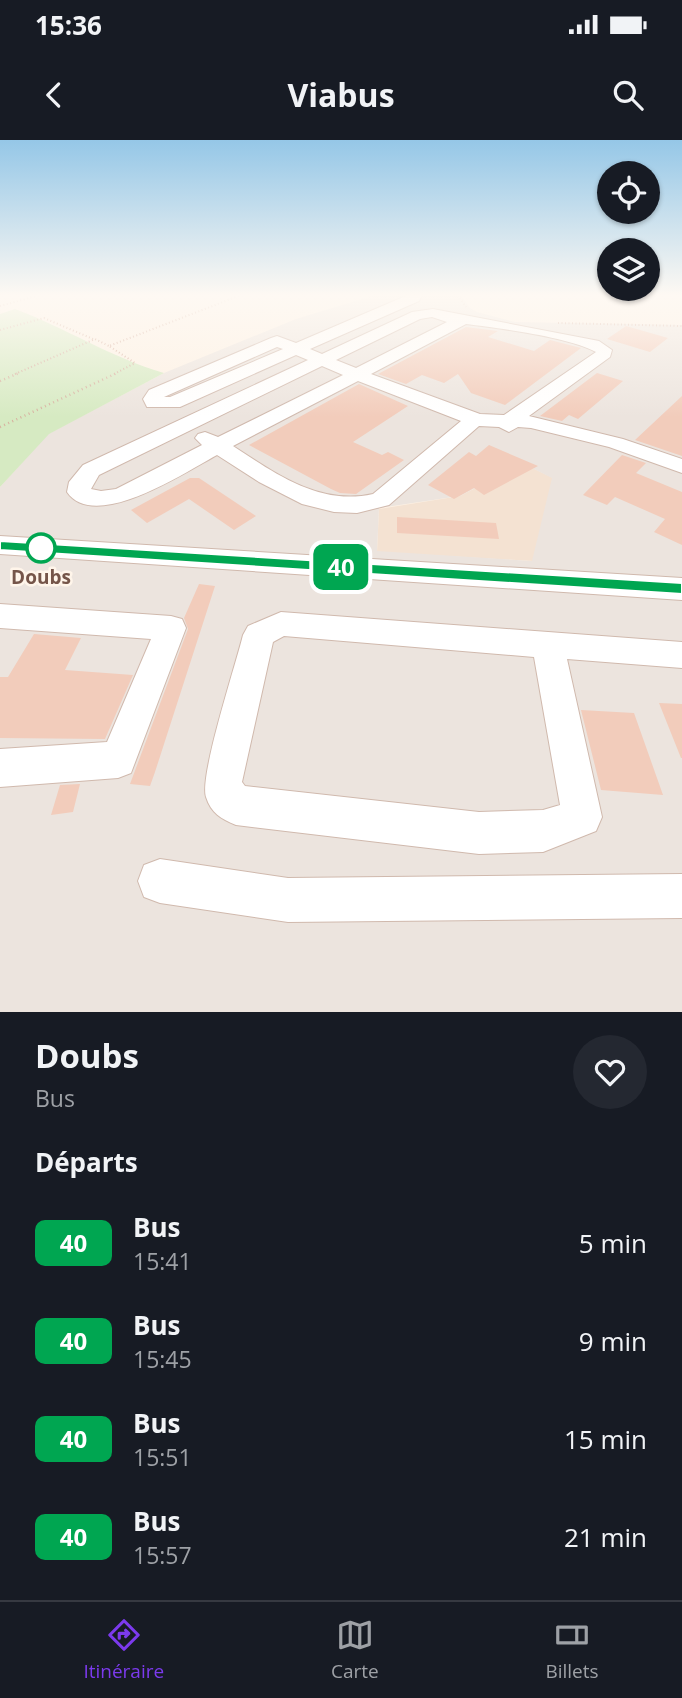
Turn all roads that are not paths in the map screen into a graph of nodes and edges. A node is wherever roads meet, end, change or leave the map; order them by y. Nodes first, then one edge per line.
1 (291, 336) edge
2 (326, 336) edge
3 (373, 336) edge
4 (432, 336) edge
5 (556, 336) edge
6 (277, 341) junction
7 (295, 349) junction
8 (322, 360) junction
9 (357, 374) junction
10 (496, 421) junction
11 (185, 425) junction
12 (219, 445) junction
13 (682, 466) edge
14 (682, 475) edge
15 (0, 545) edge
16 (682, 589) edge
17 (0, 616) edge
18 (548, 645) junction
19 (682, 655) edge
20 (0, 768) edge
21 (160, 881) dead end
22 (682, 896) edge

1 - 6 street
2 - 7 street
3 - 8 street
4 - 9 street
5 - 10 street
6 - 7 street
6 - 7 street
7 - 8 street
8 - 9 street
8 - 11 street
9 - 10 street
9 - 12 street
10 - 12 street
10 - 13 street
10 - 14 street
11 - 12 street
11 - 12 street
15 - 16 street
17 - 20 street
18 - 18 street
18 - 19 street
21 - 22 street

